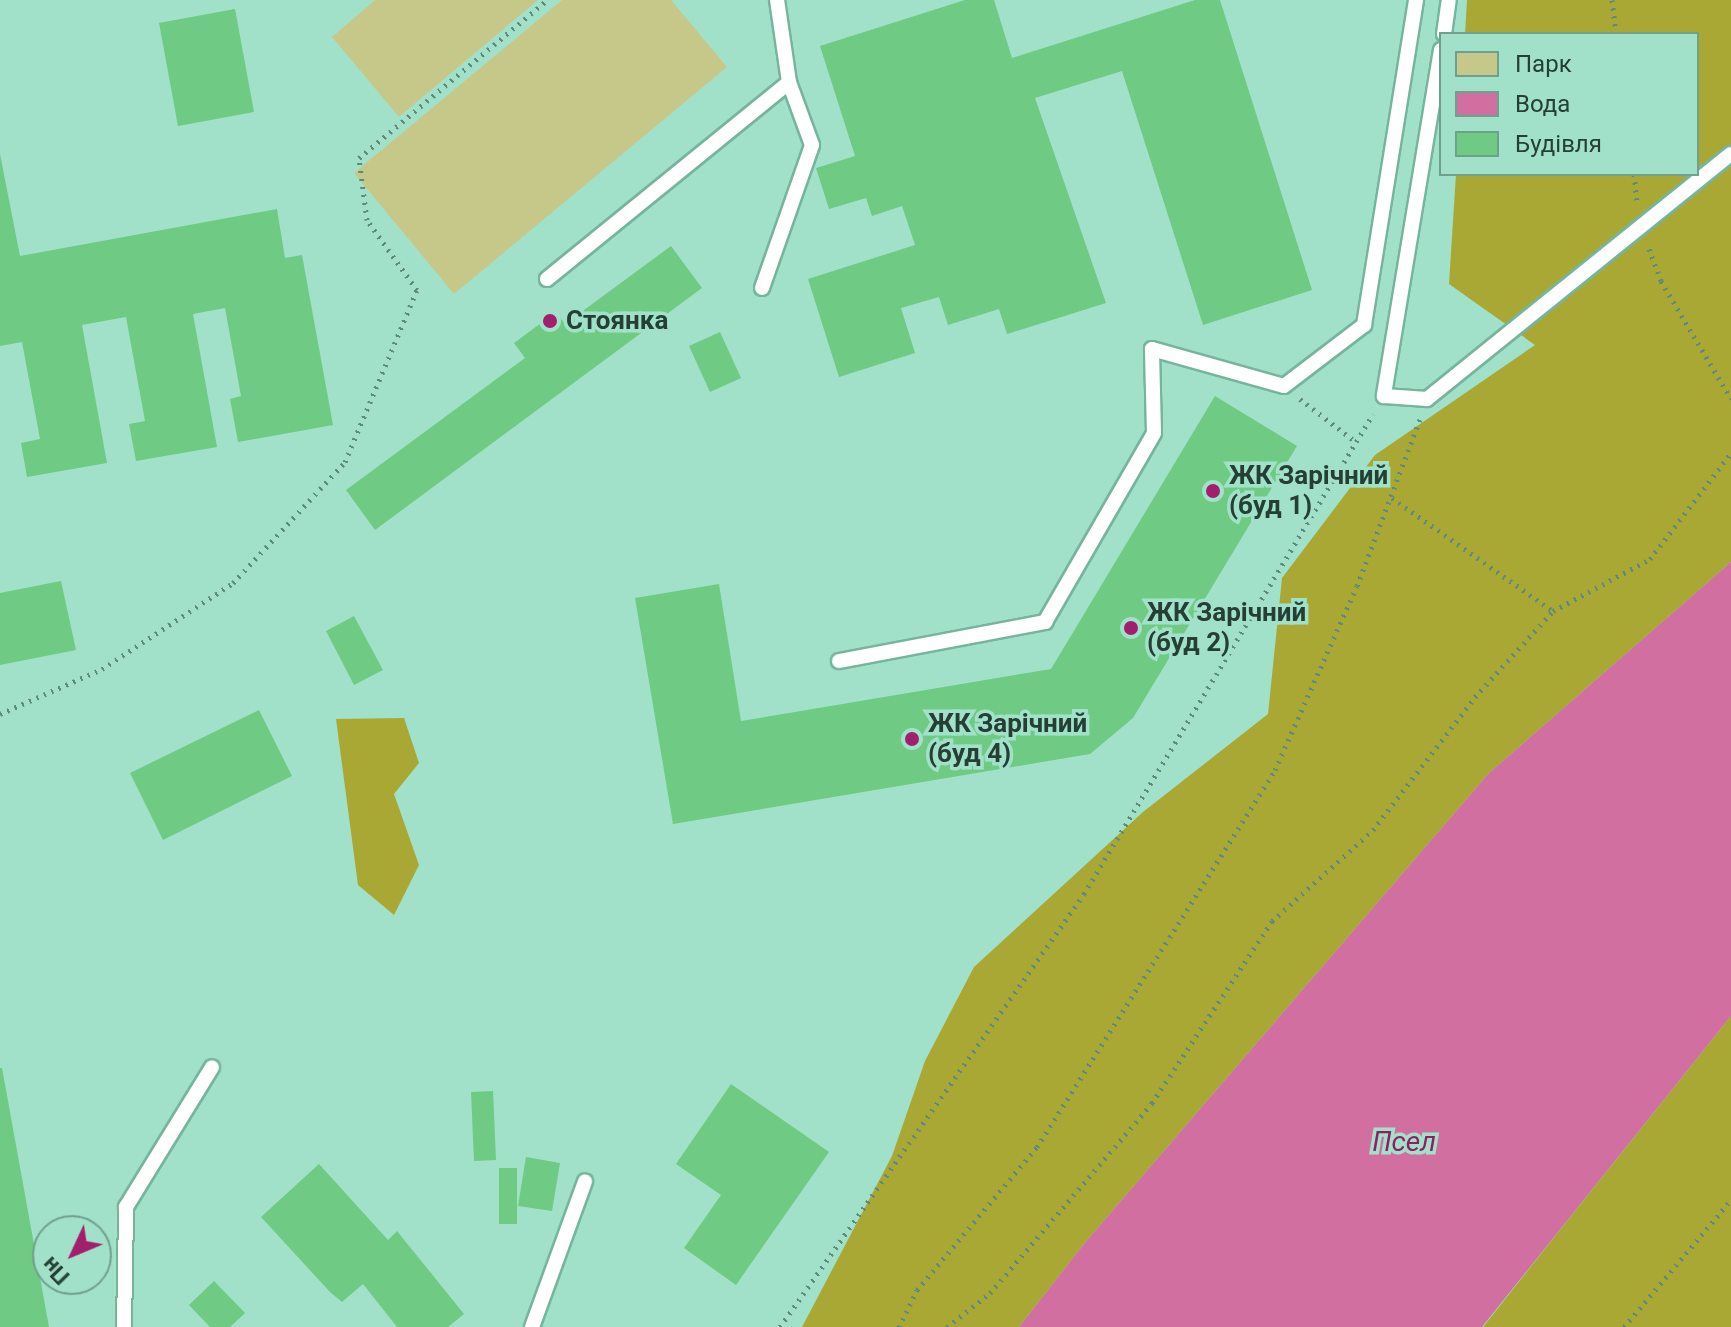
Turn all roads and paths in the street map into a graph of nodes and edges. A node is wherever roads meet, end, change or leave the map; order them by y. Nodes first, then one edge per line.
1 (547, 0) edge
2 (777, 0) edge
3 (1416, 0) edge
4 (1449, 0) edge
5 (1612, 0) edge
6 (1444, 32) edge
7 (1616, 32) edge
8 (1439, 62) edge
9 (789, 82) junction
10 (1731, 154) edge
11 (1634, 176) edge
12 (1641, 227) junction
13 (547, 279) dead end
14 (762, 288) dead end
15 (1284, 386) junction
16 (1384, 396) junction
17 (1427, 399) junction
18 (1731, 399) edge
19 (1356, 442) junction
20 (1731, 453) edge
21 (1392, 498) junction
22 (1553, 611) junction
23 (839, 661) dead end
24 (0, 714) edge
25 (212, 1067) dead end
26 (585, 1181) dead end
27 (1731, 1200) edge
28 (124, 1327) edge
29 (532, 1327) edge
30 (780, 1327) edge
31 (899, 1327) edge
32 (947, 1327) edge
33 (1624, 1327) edge

1 - 24 path
2 - 9 lane
3 - 15 lane
4 - 6 lane
5 - 7 path
8 - 16 lane
9 - 13 lane
9 - 14 lane
10 - 12 lane
11 - 12 path
12 - 17 lane
12 - 18 path
15 - 19 path
15 - 23 lane
16 - 17 lane
16 - 19 path
17 - 21 path
19 - 30 path
20 - 22 path
21 - 22 path
21 - 31 path
22 - 32 path
25 - 28 lane
26 - 29 lane
27 - 33 path

